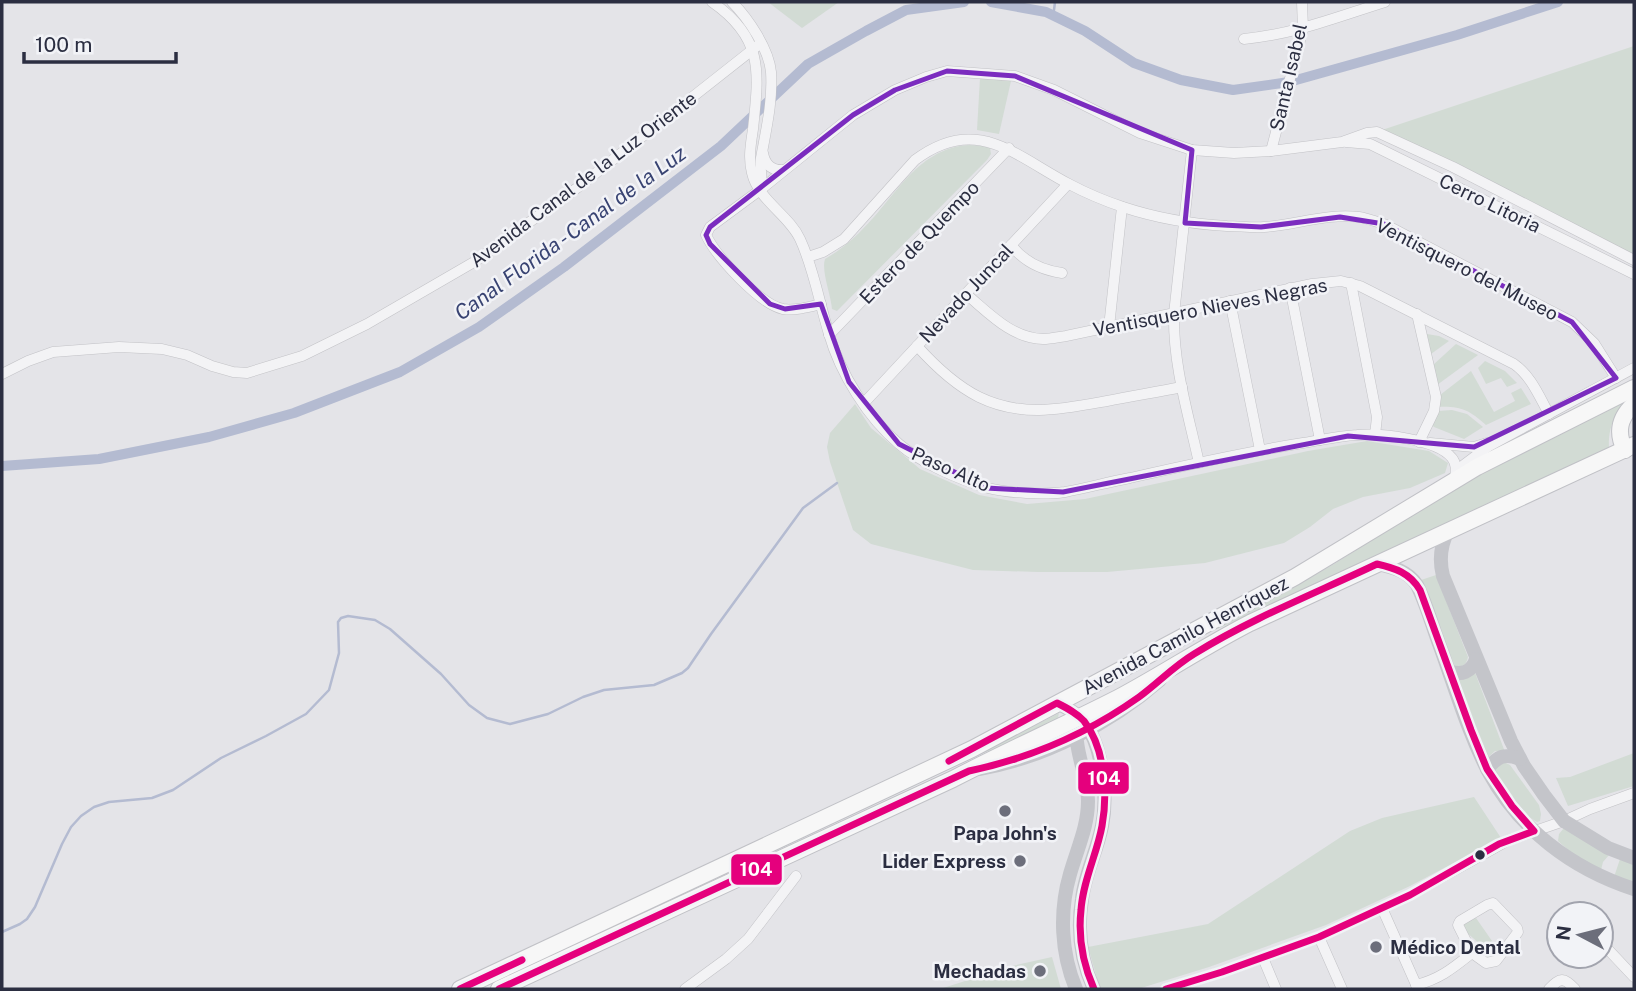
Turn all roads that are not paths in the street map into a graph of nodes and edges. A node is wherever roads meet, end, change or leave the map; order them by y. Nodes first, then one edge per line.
1 (712, 2) edge
2 (732, 2) edge
3 (1302, 2) edge
4 (1385, 2) edge
5 (1303, 29) junction
6 (1244, 39) dead end
7 (757, 46) junction
8 (1342, 142) junction
9 (764, 148) junction
10 (1009, 148) junction
11 (1192, 150) junction
12 (1271, 151) junction
13 (784, 170) junction
14 (1068, 184) junction
15 (760, 190) junction
16 (1122, 207) junction
17 (1185, 222) junction
18 (1011, 245) junction
19 (808, 257) junction
20 (1634, 260) edge
21 (1062, 273) dead end
22 (1634, 274) edge
23 (1351, 283) junction
24 (1290, 288) junction
25 (966, 293) junction
26 (1230, 301) junction
27 (821, 304) junction
28 (1174, 314) junction
29 (1417, 314) junction
30 (1109, 327) junction
31 (829, 335) junction
32 (917, 346) junction
33 (1634, 368) edge
34 (2, 374) edge
35 (1616, 378) junction
36 (1182, 387) junction
37 (1634, 387) edge
38 (864, 403) junction
39 (1634, 404) edge
40 (1549, 414) junction
41 (1375, 435) junction
42 (1501, 439) junction
43 (1320, 440) junction
44 (1419, 442) junction
45 (1630, 448) edge
46 (1260, 450) junction
47 (1199, 463) junction
48 (1456, 474) junction
49 (1448, 531) junction
50 (1377, 564) junction
51 (1191, 632) junction
52 (1476, 659) junction
53 (1449, 671) junction
54 (1057, 703) junction
55 (1081, 727) junction
56 (1520, 759) junction
57 (1488, 769) junction
58 (1086, 780) junction
59 (1104, 780) junction
60 (1634, 793) edge
61 (1564, 821) junction
62 (1534, 831) junction
63 (1617, 852) junction
64 (1634, 858) edge
65 (796, 876) dead end
66 (1605, 878) junction
67 (1634, 889) edge
68 (1382, 908) junction
69 (1319, 937) junction
70 (1472, 953) junction
71 (1615, 957) edge
72 (1263, 958) junction
73 (1634, 977) edge
74 (1417, 987) edge
75 (460, 989) edge
76 (499, 989) edge
77 (685, 989) edge
78 (1076, 989) edge
79 (1094, 989) edge
80 (1166, 989) edge
81 (1276, 989) edge
82 (1342, 989) edge
83 (1549, 989) edge
84 (1574, 989) edge

1 - 7 street
2 - 7 street
3 - 5 street, Santa Isabel
4 - 5 street
5 - 6 street
5 - 12 street, Santa Isabel
7 - 9 street
7 - 15 street
7 - 34 street, Avenida Canal de la Luz Oriente
8 - 12 street
8 - 20 street
8 - 22 street, Cerro Litoria
9 - 13 street
9 - 15 street
10 - 14 street, Ventisquero del Museo
10 - 19 street, Ventisquero del Museo
10 - 31 street, Estero de Quempo
11 - 12 street
11 - 13 street
11 - 17 street
13 - 15 street
14 - 16 street, Ventisquero del Museo
14 - 18 street, Nevado Juncal
15 - 19 street, Paso Alto
15 - 27 street
16 - 17 street, Ventisquero del Museo
16 - 30 street
17 - 28 street
17 - 35 street, Ventisquero del Museo
18 - 21 street
18 - 25 street, Nevado Juncal
19 - 27 street, Paso Alto
23 - 24 street, Ventisquero Nieves Negras
23 - 29 street, Ventisquero Nieves Negras
23 - 41 street
24 - 26 street, Ventisquero Nieves Negras
24 - 43 street
25 - 30 street, Ventisquero Nieves Negras
25 - 32 street, Nevado Juncal
26 - 28 street, Ventisquero Nieves Negras
26 - 46 street
27 - 31 street, Paso Alto
28 - 30 street, Ventisquero Nieves Negras
28 - 36 street
29 - 40 street, Ventisquero Nieves Negras
29 - 44 street
31 - 38 street, Paso Alto
32 - 36 street
32 - 38 street, Nevado Juncal
33 - 35 street
35 - 40 street
36 - 47 street
37 - 48 main road, Avenida Camilo Henríquez
38 - 47 street, Paso Alto
39 - 45 main road
40 - 42 street
41 - 43 street, Paso Alto
41 - 44 street, Paso Alto
42 - 44 street, Paso Alto
42 - 48 street
43 - 46 street, Paso Alto
44 - 48 street, Paso Alto
45 - 49 main road, Avenida Camilo Henríquez
46 - 47 street, Paso Alto
48 - 51 main road, Avenida Camilo Henríquez
49 - 50 main road, Avenida Camilo Henríquez
49 - 52 street
50 - 53 street
50 - 55 main road, Avenida Camilo Henríquez
51 - 54 main road, Avenida Camilo Henríquez
51 - 55 main road
52 - 53 street
52 - 56 street
53 - 57 street
54 - 55 street
54 - 75 main road, Avenida Camilo Henríquez
55 - 58 street
55 - 59 street
55 - 76 main road, Avenida Camilo Henríquez
56 - 57 street
56 - 61 street
57 - 62 street
58 - 59 street
58 - 78 street
59 - 79 street
60 - 61 street
61 - 62 street
61 - 63 street
62 - 66 street
62 - 68 street
63 - 64 street
63 - 66 street
65 - 77 street
66 - 67 street
68 - 69 street
68 - 74 street
69 - 72 street
69 - 82 street
70 - 70 street
70 - 74 street
71 - 73 street
72 - 80 street
72 - 81 street
83 - 84 street

